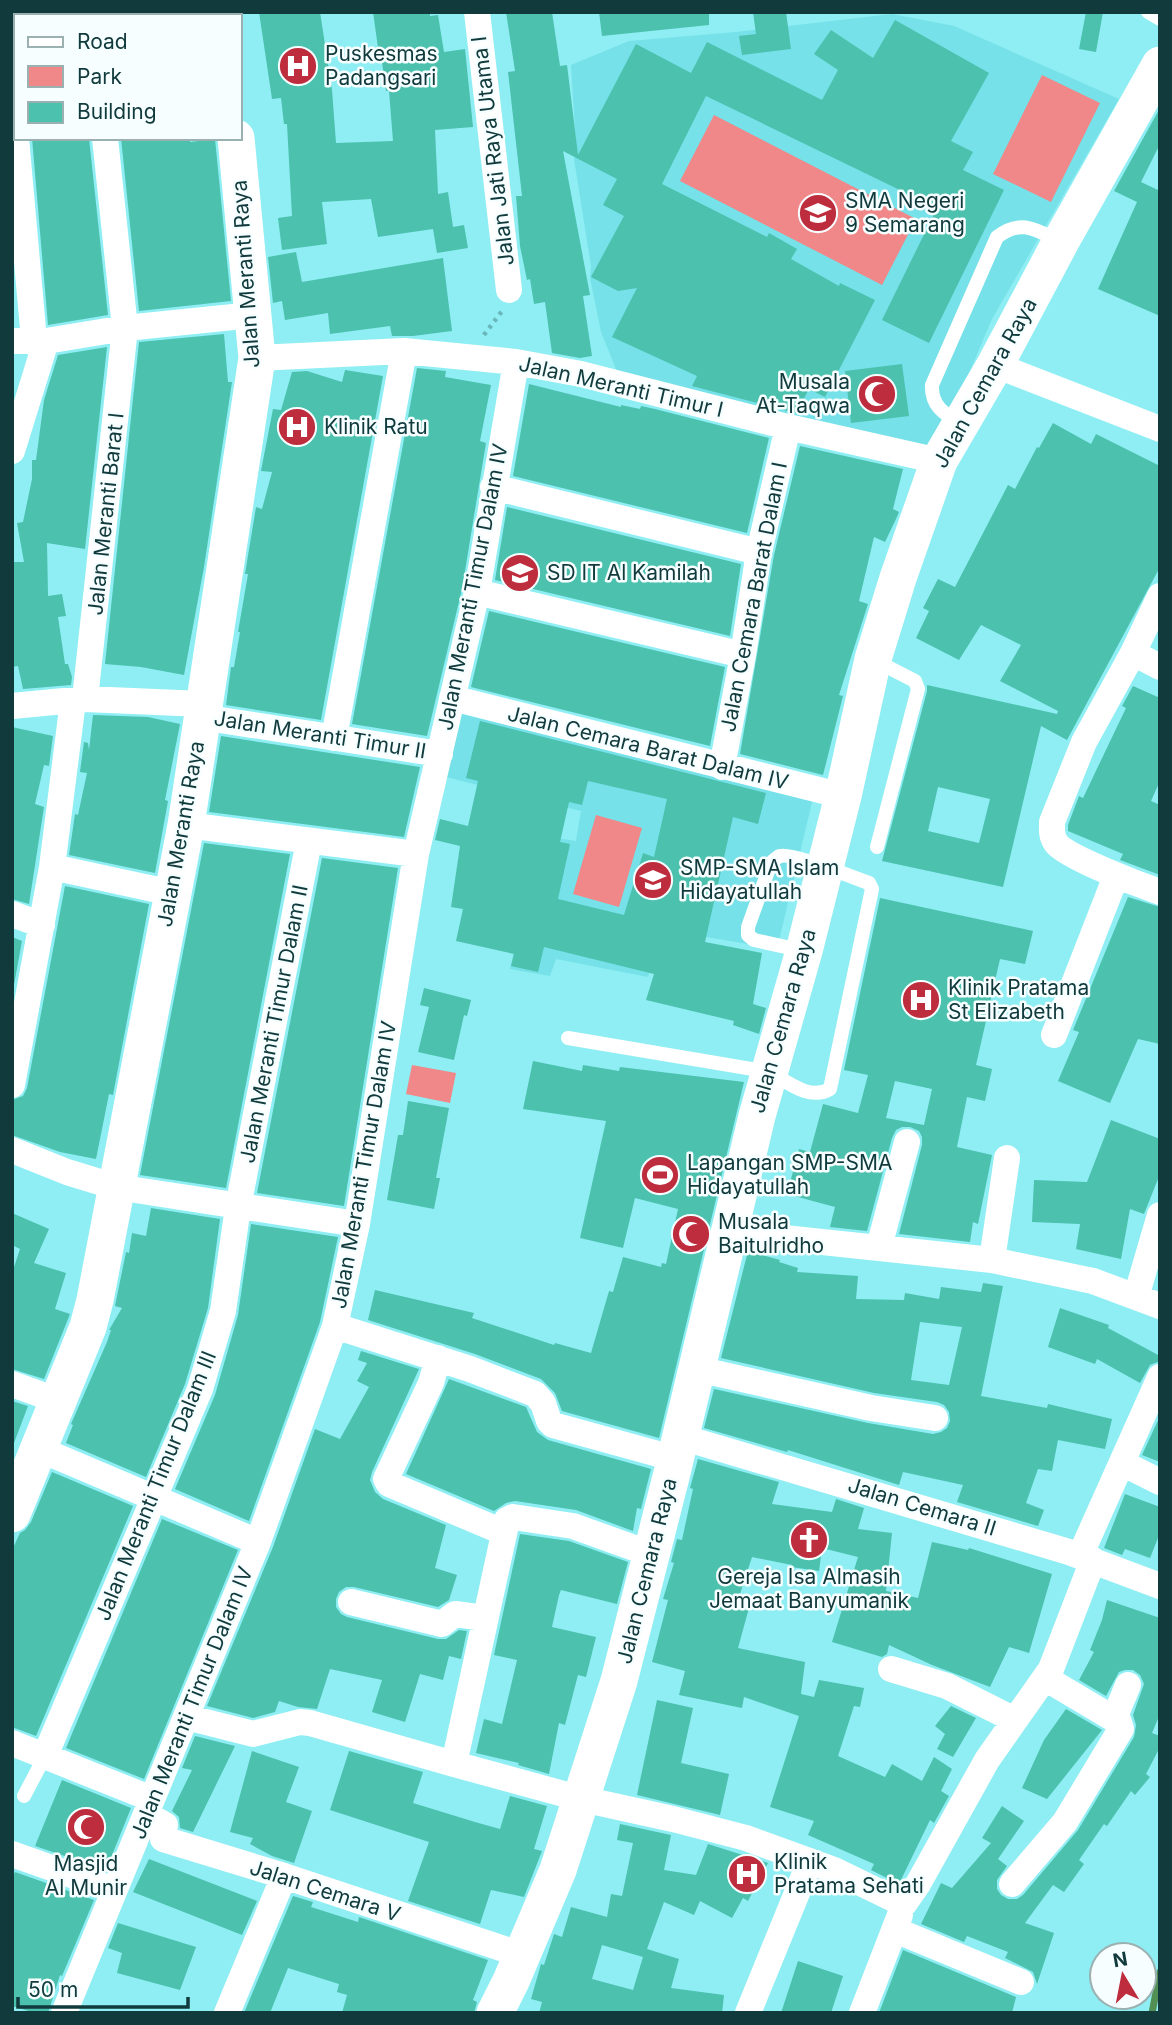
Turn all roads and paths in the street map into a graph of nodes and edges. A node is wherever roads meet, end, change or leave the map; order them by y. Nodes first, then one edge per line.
1 (477, 12) edge
2 (1148, 12) edge
3 (1160, 19) edge
4 (1160, 65) edge
5 (12, 100) edge
6 (14, 118) edge
7 (16, 140) edge
8 (105, 140) edge
9 (236, 140) edge
10 (1061, 242) junction
11 (509, 290) joint
12 (253, 316) junction
13 (125, 328) junction
14 (29, 341) edge
15 (404, 352) junction
16 (465, 357) junction
17 (257, 358) junction
18 (516, 362) junction
19 (995, 365) junction
20 (960, 425) junction
21 (788, 427) junction
22 (1160, 429) edge
23 (12, 451) edge
24 (939, 461) junction
25 (493, 487) junction
26 (759, 552) junction
27 (477, 592) junction
28 (1160, 596) edge
29 (1133, 653) junction
30 (743, 655) junction
31 (873, 659) junction
32 (1160, 667) edge
33 (452, 698) junction
34 (79, 700) junction
35 (12, 705) edge
36 (202, 710) junction
37 (334, 738) junction
38 (440, 754) junction
39 (722, 767) junction
40 (843, 796) junction
41 (186, 825) junction
42 (309, 841) junction
43 (877, 847) dead end
44 (416, 855) junction
45 (52, 867) junction
46 (825, 867) junction
47 (1116, 876) junction
48 (1160, 892) edge
49 (173, 893) junction
50 (12, 914) edge
51 (42, 925) junction
52 (804, 951) junction
53 (17, 1034) edge
54 (1054, 1035) dead end
55 (568, 1038) dead end
56 (770, 1072) junction
57 (12, 1085) edge
58 (907, 1142) dead end
59 (12, 1150) edge
60 (1007, 1158) dead end
61 (116, 1187) junction
62 (238, 1207) junction
63 (1160, 1215) edge
64 (357, 1224) junction
65 (728, 1232) junction
66 (879, 1247) junction
67 (992, 1260) junction
68 (1148, 1301) edge
69 (335, 1326) junction
70 (438, 1358) junction
71 (697, 1369) junction
72 (1160, 1377) edge
73 (12, 1384) edge
74 (59, 1401) junction
75 (935, 1418) dead end
76 (678, 1448) junction
77 (39, 1449) junction
78 (1122, 1463) junction
79 (1160, 1482) edge
80 (154, 1498) junction
81 (12, 1514) edge
82 (503, 1531) junction
83 (258, 1542) junction
84 (651, 1554) junction
85 (1087, 1558) junction
86 (1160, 1586) edge
87 (351, 1602) dead end
88 (485, 1618) junction
89 (891, 1669) dead end
90 (1045, 1678) junction
91 (1128, 1685) dead end
92 (186, 1717) junction
93 (1114, 1719) junction
94 (1015, 1720) junction
95 (12, 1742) edge
96 (45, 1756) junction
97 (454, 1764) junction
98 (24, 1796) dead end
99 (582, 1799) junction
100 (149, 1806) junction
101 (12, 1854) edge
102 (810, 1861) junction
103 (284, 1876) junction
104 (1012, 1884) dead end
105 (114, 1890) junction
106 (904, 1904) junction
107 (895, 1930) junction
108 (522, 1955) junction
109 (1021, 1982) dead end
110 (64, 2013) edge
111 (227, 2013) edge
112 (495, 2013) edge
113 (748, 2013) edge
114 (862, 2013) edge

1 - 11 street, Jalan Jati Raya Utama I
2 - 3 lane
4 - 10 main road, Jalan Cemara Raya
5 - 6 street
7 - 14 street
8 - 13 street, Jalan Meranti Barat I
9 - 12 main road, Jalan Meranti Raya
10 - 19 main road, Jalan Cemara Raya
10 - 20 lane
11 - 16 path
12 - 13 street
12 - 17 main road, Jalan Meranti Raya
13 - 14 street
13 - 34 street, Jalan Meranti Barat I
14 - 23 street
15 - 16 street, Jalan Meranti Timur I
15 - 17 street, Jalan Meranti Timur I
15 - 37 street
16 - 18 street, Jalan Meranti Timur I
17 - 36 main road, Jalan Meranti Raya
18 - 21 street, Jalan Meranti Timur I
18 - 25 street, Jalan Meranti Timur Dalam IV
19 - 20 main road, Jalan Cemara Raya
19 - 22 street
20 - 24 main road, Jalan Cemara Raya
21 - 24 street, Jalan Meranti Timur I
21 - 26 street, Jalan Cemara Barat Dalam I
24 - 31 main road, Jalan Cemara Raya
25 - 26 street
25 - 27 street, Jalan Meranti Timur Dalam IV
26 - 30 street, Jalan Cemara Barat Dalam I
27 - 30 street
27 - 33 street, Jalan Meranti Timur Dalam IV
28 - 29 street
29 - 32 street
29 - 47 street
30 - 39 street, Jalan Cemara Barat Dalam I
31 - 40 main road, Jalan Cemara Raya
31 - 43 lane
33 - 38 street, Jalan Meranti Timur Dalam IV
33 - 39 street, Jalan Cemara Barat Dalam IV
34 - 35 street, Jalan Meranti Timur II
34 - 36 street, Jalan Meranti Timur II
34 - 45 street, Jalan Meranti Barat I
36 - 37 street, Jalan Meranti Timur II
36 - 41 main road, Jalan Meranti Raya
37 - 38 street, Jalan Meranti Timur II
38 - 44 street, Jalan Meranti Timur Dalam IV
39 - 40 street, Jalan Cemara Barat Dalam IV
40 - 46 main road, Jalan Cemara Raya
41 - 42 street
41 - 49 main road, Jalan Meranti Raya
42 - 44 street
42 - 62 street, Jalan Meranti Timur Dalam II
44 - 64 street, Jalan Meranti Timur Dalam IV
45 - 49 street
45 - 51 street, Jalan Meranti Barat I
46 - 52 main road, Jalan Cemara Raya
46 - 52 lane
46 - 56 lane
47 - 48 street
47 - 54 street
49 - 61 main road, Jalan Meranti Raya
50 - 51 street
51 - 53 street, Jalan Meranti Barat I
52 - 56 main road, Jalan Cemara Raya
53 - 57 street, Jalan Meranti Barat I
55 - 56 lane
56 - 65 main road, Jalan Cemara Raya
58 - 66 street
59 - 61 street
60 - 67 street
61 - 62 street
61 - 74 main road, Jalan Meranti Raya
62 - 64 street
62 - 80 street, Jalan Meranti Timur Dalam III
63 - 68 street
64 - 69 street, Jalan Meranti Timur Dalam IV
65 - 66 street
65 - 71 main road, Jalan Cemara Raya
66 - 67 street
67 - 68 street
69 - 70 street, Jalan Cemara II
69 - 83 street, Jalan Meranti Timur Dalam IV
70 - 76 street, Jalan Cemara II
70 - 82 street
71 - 75 street
71 - 76 main road, Jalan Cemara Raya
72 - 78 street
73 - 74 street
74 - 77 main road, Jalan Meranti Raya
76 - 84 main road, Jalan Cemara Raya
76 - 85 street, Jalan Cemara II
77 - 80 street
77 - 81 main road, Jalan Meranti Raya
78 - 79 street
78 - 85 street
80 - 83 street
80 - 96 street, Jalan Meranti Timur Dalam III
82 - 84 street
82 - 88 street
83 - 92 street, Jalan Meranti Timur Dalam IV
84 - 99 main road, Jalan Cemara Raya
85 - 86 street, Jalan Cemara II
85 - 90 street
87 - 88 street
88 - 97 street
89 - 94 street
90 - 93 street
90 - 94 street
91 - 93 street
92 - 97 street
92 - 100 street, Jalan Meranti Timur Dalam IV
93 - 104 street
94 - 106 street
95 - 96 street
96 - 98 lane
96 - 100 street
97 - 99 street
99 - 102 street
99 - 108 main road, Jalan Cemara Raya
100 - 103 street, Jalan Cemara V
100 - 105 street, Jalan Meranti Timur Dalam IV
101 - 105 street
102 - 106 street
102 - 113 street
103 - 108 street, Jalan Cemara V
103 - 111 street
105 - 110 street, Jalan Meranti Timur Dalam IV
106 - 107 street
107 - 109 street
107 - 114 street
108 - 112 main road, Jalan Cemara Raya

